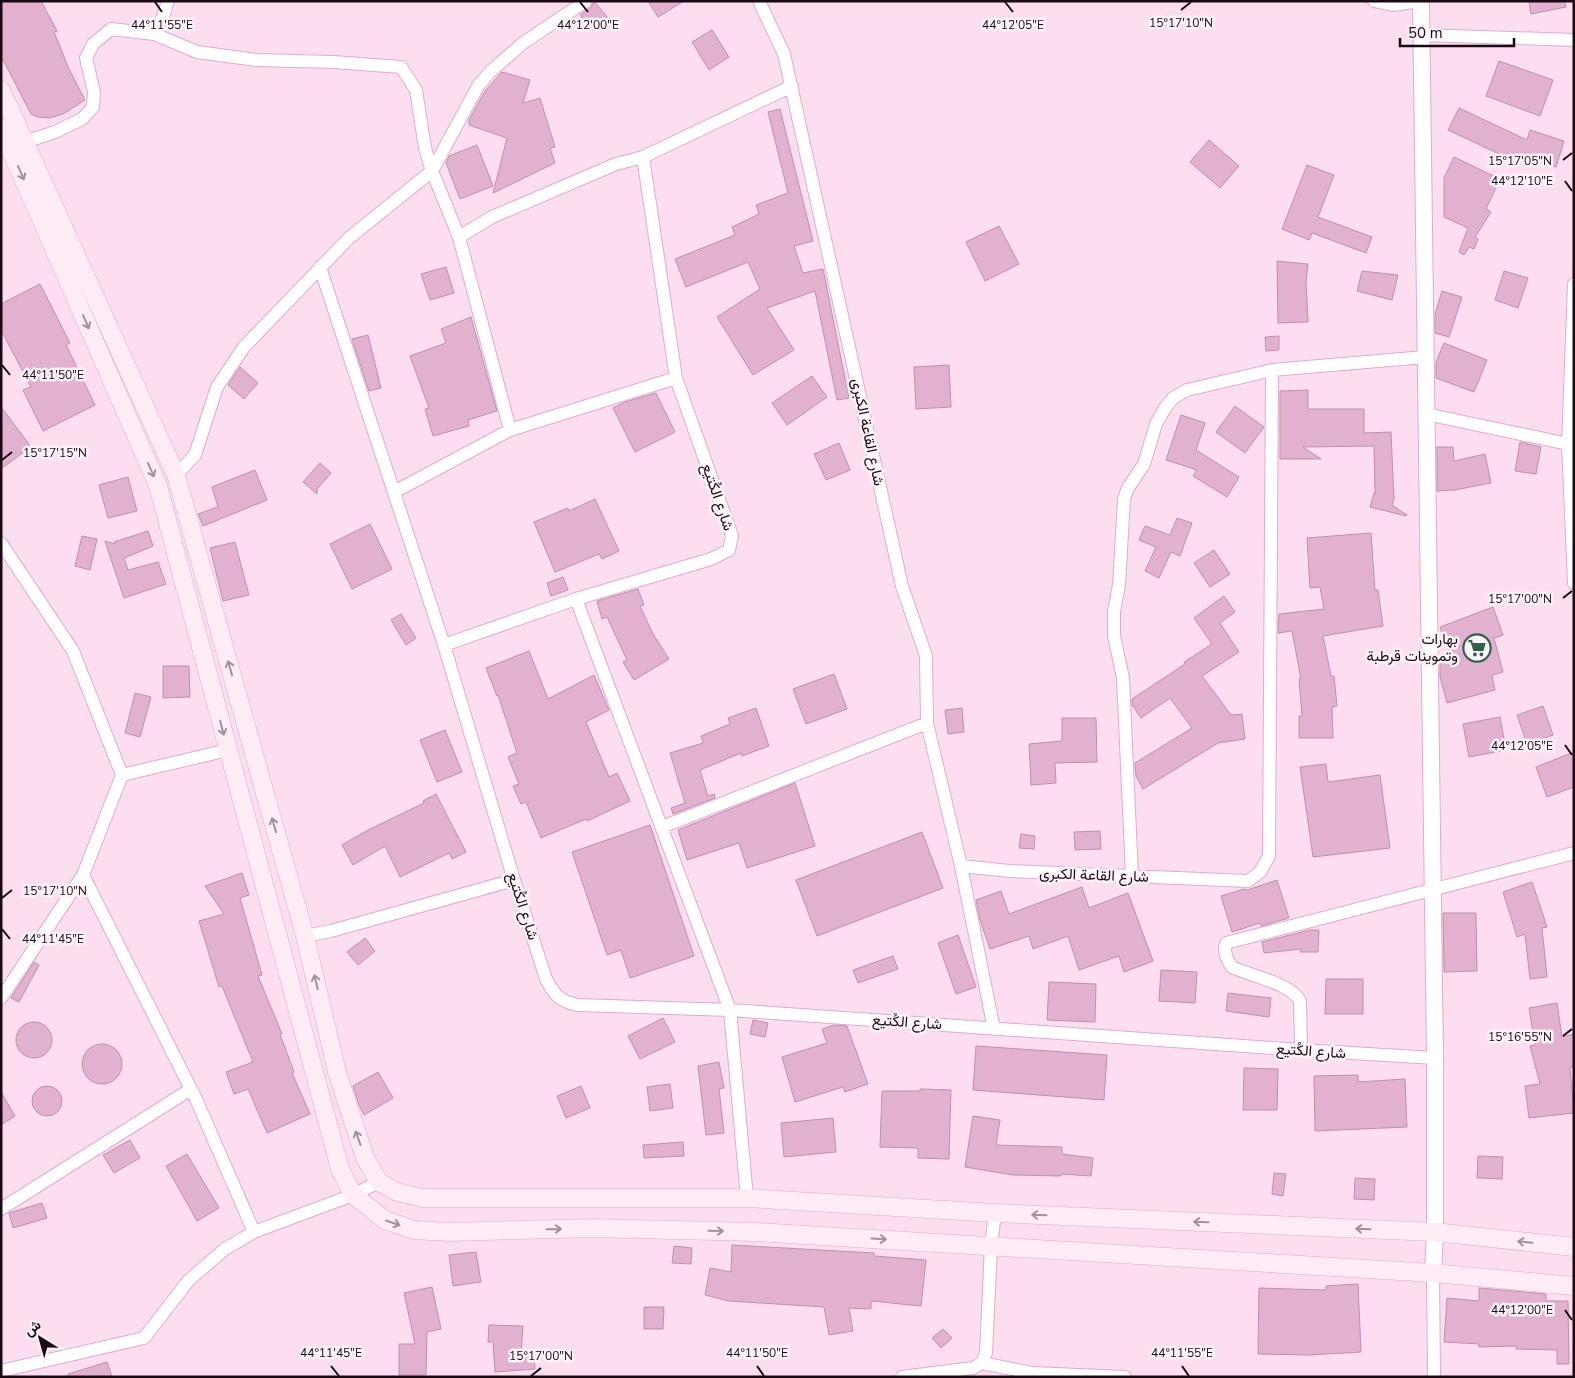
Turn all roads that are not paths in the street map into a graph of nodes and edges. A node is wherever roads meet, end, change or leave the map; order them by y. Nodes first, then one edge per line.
1 (168, 1) edge
2 (586, 1) edge
3 (759, 1) edge
4 (1374, 1) edge
5 (1420, 1) edge
6 (154, 34) junction
7 (1422, 35) junction
8 (1574, 40) edge
9 (792, 86) junction
10 (1, 90) edge
11 (1, 128) edge
12 (25, 142) junction
13 (643, 157) junction
14 (432, 171) junction
15 (459, 236) junction
16 (320, 267) junction
17 (1574, 284) edge
18 (1426, 357) junction
19 (1272, 370) junction
20 (676, 378) junction
21 (1426, 414) junction
22 (510, 430) junction
23 (1568, 444) junction
24 (176, 475) junction
25 (394, 492) junction
26 (1, 543) edge
27 (1574, 583) edge
28 (576, 599) junction
29 (444, 645) junction
30 (928, 723) junction
31 (228, 750) junction
32 (122, 775) junction
33 (662, 827) junction
34 (1574, 853) edge
35 (961, 866) junction
36 (83, 875) junction
37 (1132, 876) junction
38 (514, 880) junction
39 (1433, 889) junction
40 (305, 936) junction
41 (1, 998) edge
42 (730, 1010) junction
43 (994, 1028) junction
44 (1300, 1050) junction
45 (1435, 1058) junction
46 (191, 1089) junction
47 (379, 1182) junction
48 (353, 1195) junction
49 (747, 1198) junction
50 (1, 1209) edge
51 (995, 1213) junction
52 (254, 1232) junction
53 (1435, 1232) junction
54 (991, 1246) junction
55 (1574, 1247) edge
56 (1433, 1274) junction
57 (1574, 1286) edge
58 (982, 1363) junction
59 (1, 1371) edge
60 (902, 1377) edge
61 (1125, 1377) edge
62 (1434, 1377) edge

1 - 6 street
2 - 14 street
3 - 9 street, شارع القاعة الكبرى
4 - 5 street
5 - 7 street
6 - 12 street
6 - 14 street
7 - 8 street
7 - 18 street
9 - 13 street
9 - 30 street, شارع القاعة الكبرى
10 - 12 main road
11 -> 31 main road
12 - 24 main road
13 - 15 street
13 - 20 street, شارع الكُتيع
14 - 15 street
14 - 16 street
15 - 22 street
16 - 24 street
16 - 25 street
17 - 23 street
18 - 19 street
18 - 21 street
19 - 37 street
19 - 37 street, شارع القاعة الكبرى
20 - 22 street
20 - 28 street, شارع الكُتيع
21 - 23 street
21 - 39 street
22 - 25 street
23 - 27 street
40 -> 24 main road
25 - 29 street
26 - 32 street
28 - 29 street, شارع الكُتيع
28 - 33 street
29 - 38 street, شارع الكُتيع
30 - 33 street
30 - 35 street, شارع القاعة الكبرى
31 - 32 street
31 - 48 main road
32 - 36 street
33 - 42 street
34 - 39 street
35 - 37 street, شارع القاعة الكبرى
35 - 43 street, شارع القاعة الكبرى
36 - 41 street
36 - 46 street
38 - 40 street
38 - 42 street, شارع الكُتيع
39 - 44 street
39 - 45 street
47 -> 40 main road
42 - 43 street, شارع الكُتيع
42 - 49 street
43 - 44 street, شارع الكُتيع
44 - 45 street, شارع الكُتيع
45 - 53 street
46 - 50 street
46 - 52 street
47 - 48 street
47 - 49 main road
48 - 52 street
48 -> 54 main road
49 - 51 main road
53 -> 51 main road
51 - 54 street
52 - 59 street
55 -> 53 main road
53 - 56 street
54 - 56 main road
54 - 58 street
56 - 57 main road
56 - 62 street
58 - 60 street
58 - 61 street

